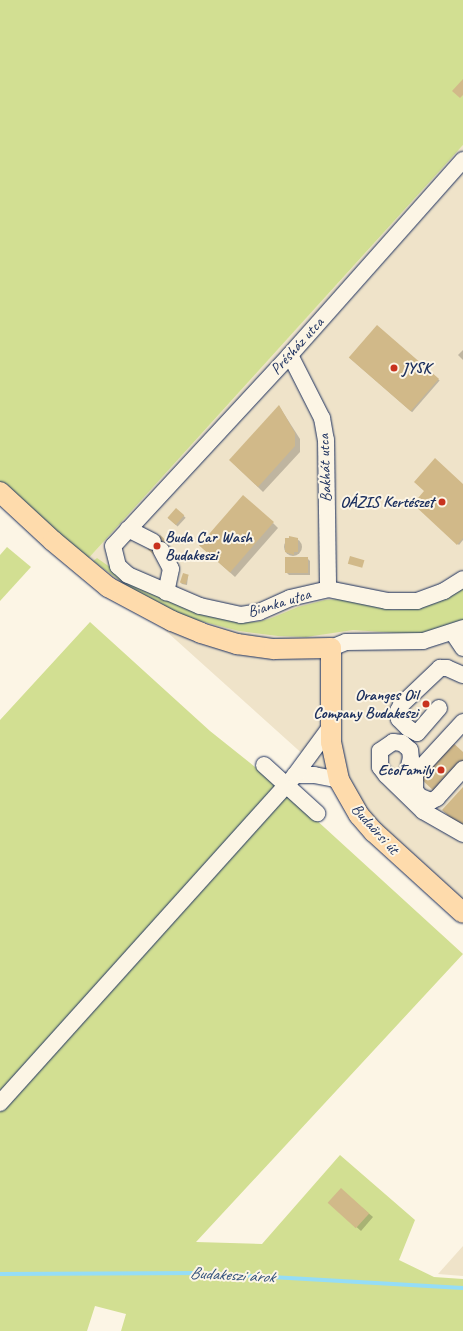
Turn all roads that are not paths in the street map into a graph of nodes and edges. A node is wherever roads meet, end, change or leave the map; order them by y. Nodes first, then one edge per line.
1 (463, 160) edge
2 (290, 355) junction
3 (0, 492) edge
4 (128, 529) junction
5 (463, 579) edge
6 (328, 589) junction
7 (166, 592) junction
8 (458, 630) edge
9 (331, 648) junction
10 (463, 648) edge
11 (463, 674) edge
12 (439, 708) dead end
13 (461, 724) edge
14 (331, 726) junction
15 (264, 765) dead end
16 (463, 769) edge
17 (291, 780) junction
18 (339, 780) junction
19 (403, 790) dead end
20 (317, 813) dead end
21 (463, 834) edge
22 (463, 913) edge
23 (0, 1103) edge

1 - 2 street, Présház utca
2 - 4 street, Présház utca
2 - 6 street, Bakhát utca
3 - 9 main road
4 - 7 street
4 - 7 street, Bianka utca
5 - 6 street, Bianka utca
6 - 7 street, Bianka utca
8 - 9 street
8 - 10 street
9 - 14 main road, Budaörsi út
11 - 12 street
13 - 16 street
14 - 17 street
14 - 18 main road, Budaörsi út
15 - 17 street
17 - 18 street
17 - 20 street
17 - 23 street
18 - 22 main road, Budaörsi út
19 - 21 street

